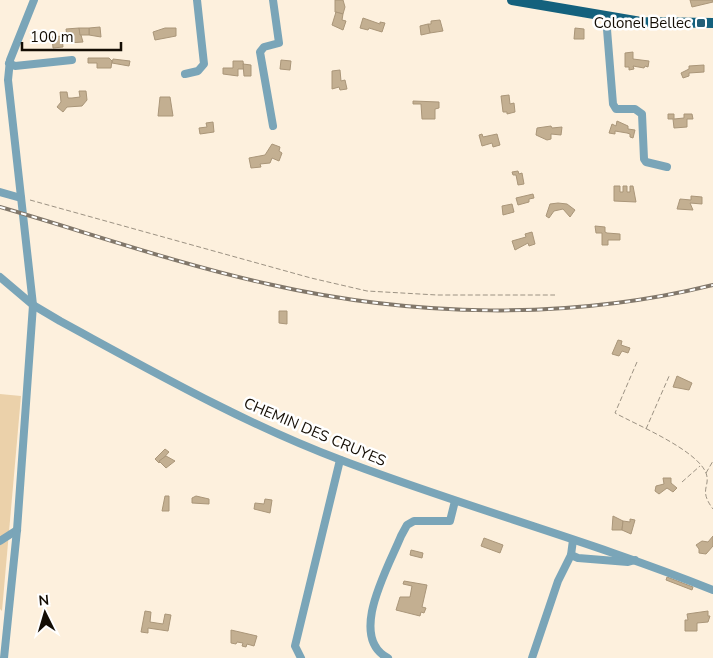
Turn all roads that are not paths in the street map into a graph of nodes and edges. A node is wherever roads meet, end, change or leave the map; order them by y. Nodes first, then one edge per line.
1 (34, 0) edge
2 (197, 0) edge
3 (273, 0) edge
4 (512, 0) edge
5 (606, 16) junction
6 (713, 23) edge
7 (72, 60) dead end
8 (9, 63) junction
9 (185, 74) dead end
10 (273, 126) dead end
11 (667, 167) dead end
12 (0, 192) edge
13 (21, 198) junction
14 (0, 277) edge
15 (33, 305) junction
16 (340, 460) junction
17 (455, 501) junction
18 (17, 530) junction
19 (573, 540) junction
20 (0, 541) edge
21 (571, 555) junction
22 (637, 560) junction
23 (713, 590) edge
24 (4, 658) edge
25 (300, 658) edge
26 (388, 658) edge
27 (532, 658) edge

1 - 8 street
2 - 9 street
3 - 10 street
4 - 5 main road
5 - 6 main road
5 - 11 street
7 - 8 street
8 - 13 street
12 - 13 street
13 - 15 street
14 - 15 street, CHEMIN DES CRUYES
15 - 16 street, CHEMIN DES CRUYES
15 - 18 street
16 - 17 street, CHEMIN DES CRUYES
16 - 25 street
17 - 19 street, CHEMIN DES CRUYES
17 - 26 street
18 - 20 street
18 - 24 street
19 - 21 street
19 - 22 street, CHEMIN DES CRUYES
21 - 22 street, CHEMIN DES CRUYES
21 - 27 street
22 - 23 street, CHEMIN DES CRUYES

